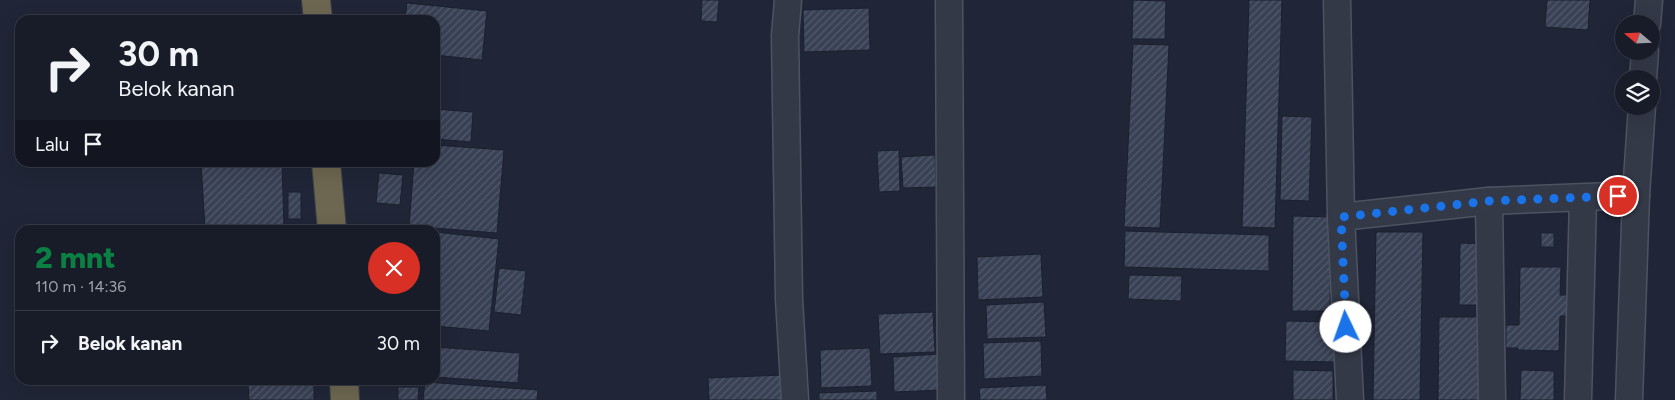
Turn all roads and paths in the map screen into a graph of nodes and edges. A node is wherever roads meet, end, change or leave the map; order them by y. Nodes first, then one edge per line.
1 (316, 0) edge
2 (788, 0) edge
3 (949, 0) edge
4 (1337, 0) edge
5 (1649, 0) edge
6 (318, 15) edge
7 (1648, 15) edge
8 (1641, 115) edge
9 (326, 167) edge
10 (1636, 195) junction
11 (1583, 198) junction
12 (1489, 201) junction
13 (1341, 217) junction
14 (332, 225) edge
15 (344, 385) edge
16 (345, 400) edge
17 (795, 400) edge
18 (951, 400) edge
19 (1350, 400) edge
20 (1492, 400) edge
21 (1578, 400) edge
22 (1629, 400) edge

1 - 6 highway
2 - 17 street
3 - 18 street
4 - 13 street
5 - 7 street
8 - 10 street
9 - 14 highway
10 - 11 street
10 - 22 street
11 - 12 street
11 - 21 street
12 - 13 street
12 - 20 street
13 - 19 street
15 - 16 highway

